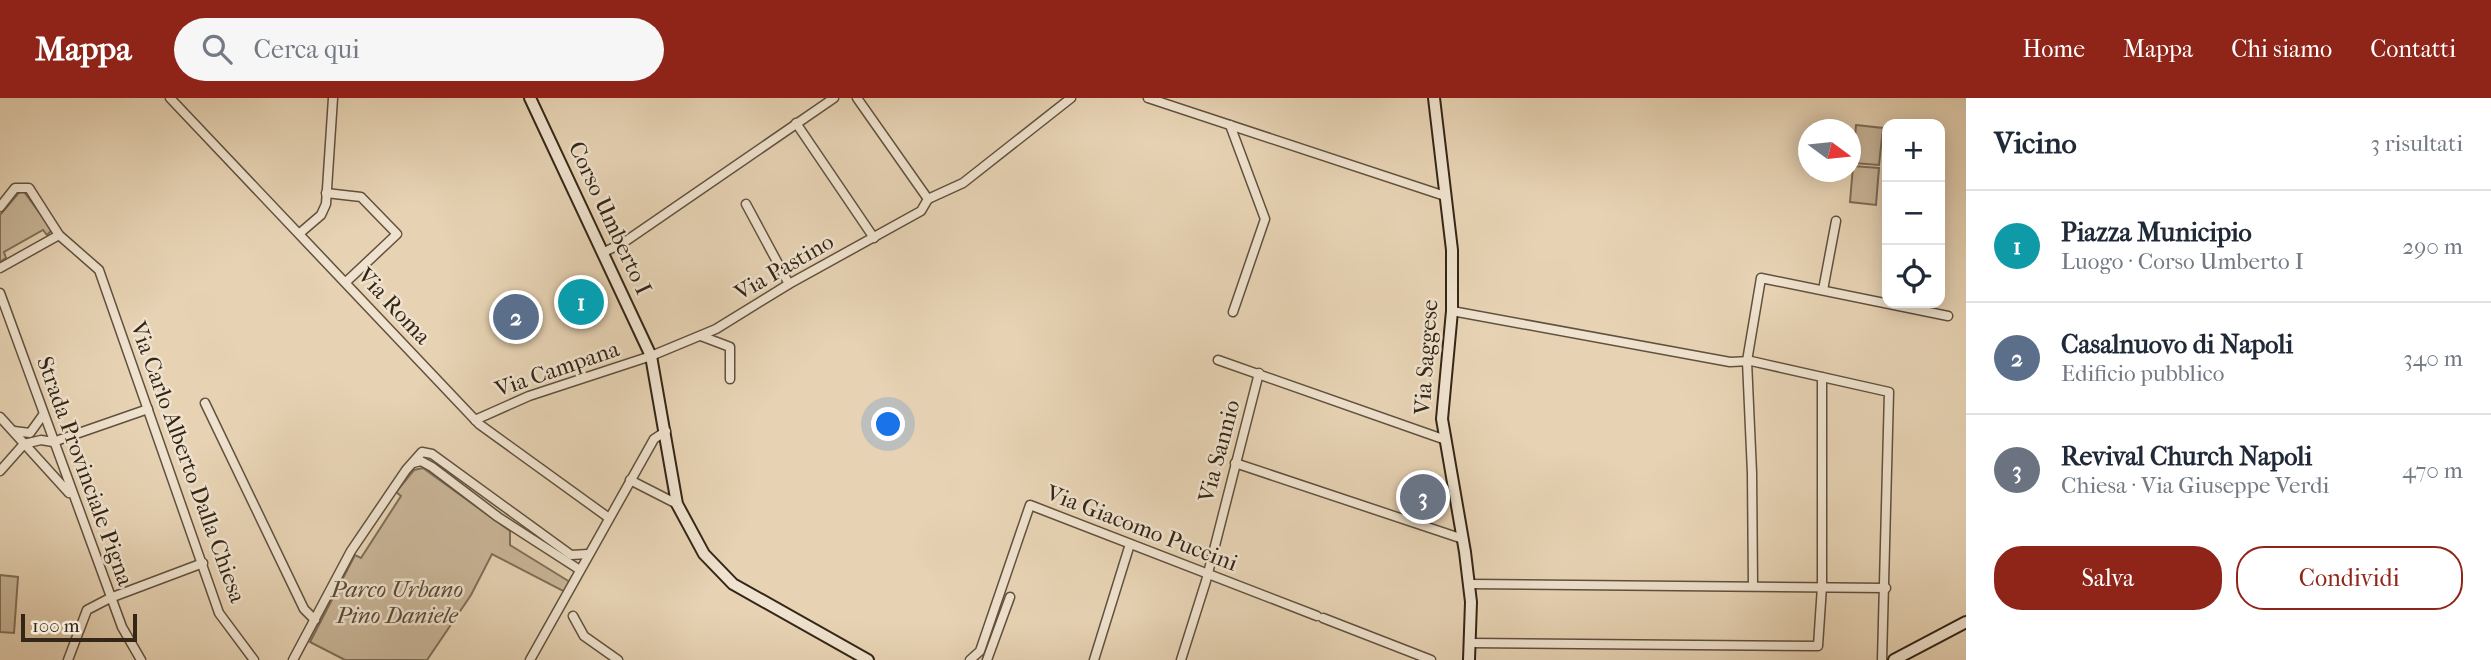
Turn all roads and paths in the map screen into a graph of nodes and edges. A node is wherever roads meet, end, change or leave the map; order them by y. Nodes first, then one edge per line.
1 (170, 98) edge
2 (333, 98) edge
3 (530, 98) edge
4 (834, 98) edge
5 (857, 98) edge
6 (1071, 98) edge
7 (1148, 98) edge
8 (1434, 98) edge
9 (796, 123) junction
10 (1230, 125) junction
11 (326, 193) junction
12 (1445, 196) junction
13 (929, 199) junction
14 (746, 204) dead end
15 (0, 207) edge
16 (1836, 221) dead end
17 (300, 233) junction
18 (59, 235) junction
19 (874, 238) junction
20 (604, 252) junction
21 (0, 268) edge
22 (346, 282) junction
23 (789, 284) junction
24 (1823, 290) junction
25 (0, 292) edge
26 (1452, 311) junction
27 (1233, 312) dead end
28 (1948, 316) dead end
29 (701, 336) junction
30 (651, 356) junction
31 (1218, 360) dead end
32 (1747, 361) junction
33 (1259, 373) junction
34 (1822, 377) junction
35 (730, 379) dead end
36 (205, 403) dead end
37 (148, 409) junction
38 (43, 414) junction
39 (0, 418) edge
40 (475, 420) junction
41 (11, 430) junction
42 (666, 431) junction
43 (1443, 439) junction
44 (53, 442) junction
45 (24, 444) junction
46 (59, 459) junction
47 (413, 463) junction
48 (1235, 463) junction
49 (45, 466) junction
50 (0, 471) edge
51 (630, 480) junction
52 (72, 497) junction
53 (677, 504) junction
54 (609, 518) junction
55 (1463, 539) junction
56 (1130, 544) junction
57 (588, 554) junction
58 (203, 563) junction
59 (580, 570) junction
60 (1208, 573) junction
61 (1469, 584) junction
62 (1753, 586) junction
63 (1822, 586) junction
64 (1886, 588) junction
65 (110, 597) junction
66 (1010, 597) dead end
67 (573, 616) dead end
68 (315, 620) junction
69 (1966, 622) edge
70 (1470, 643) junction
71 (68, 660) edge
72 (141, 660) edge
73 (254, 660) edge
74 (293, 660) edge
75 (530, 660) edge
76 (618, 660) edge
77 (868, 660) edge
78 (970, 660) edge
79 (987, 660) edge
80 (1094, 660) edge
81 (1181, 660) edge
82 (1431, 660) edge
83 (1469, 660) edge
84 (1882, 660) edge
85 (1894, 660) edge

1 - 17 street, Via Roma
2 - 11 street
3 - 20 main road, Corso Umberto I
4 - 9 street
5 - 13 street
6 - 13 street, Via Pastino
7 - 10 street
8 - 12 main road, Via Saggese
9 - 19 street
9 - 20 street
10 - 12 street
10 - 27 street
11 - 17 street
11 - 22 street
12 - 26 main road, Via Saggese
13 - 19 street, Via Pastino
14 - 23 street
15 - 18 street
16 - 24 street
17 - 22 street, Via Roma
18 - 21 street
18 - 37 street, Via Carlo Alberto Dalla Chiesa
19 - 23 street, Via Pastino
20 - 30 main road, Corso Umberto I
22 - 40 street, Via Roma
23 - 29 street, Via Pastino
24 - 28 street
24 - 32 street
25 - 38 street, Strada Provinciale Pigna
26 - 32 street
26 - 43 main road, Via Saggese
29 - 30 street, Via Pastino
29 - 35 street
30 - 40 street, Via Campana
30 - 42 main road, Corso Umberto I
31 - 33 street
32 - 34 street
32 - 62 street
33 - 43 street
33 - 48 street, Via Sannio
34 - 63 street
34 - 64 street
36 - 68 street
37 - 44 street
37 - 58 street, Via Carlo Alberto Dalla Chiesa
38 - 41 street
38 - 44 street, Strada Provinciale Pigna
39 - 41 street
40 - 54 street, Via Roma
41 - 45 street
42 - 51 street
42 - 53 main road, Corso Umberto I
43 - 55 main road, Via Saggese
44 - 45 street
44 - 46 street, Strada Provinciale Pigna
45 - 49 street
45 - 50 street
46 - 49 street
46 - 52 street, Strada Provinciale Pigna
47 - 57 street
47 - 59 street
47 - 68 street
48 - 55 street
48 - 60 street, Via Sannio
49 - 52 street
51 - 53 street
51 - 54 street
52 - 65 street, Strada Provinciale Pigna
53 - 77 main road, Corso Umberto I
54 - 57 street
55 - 61 main road, Via Saggese
56 - 60 street, Via Giacomo Puccini
56 - 78 street, Via Giacomo Puccini
56 - 80 street
57 - 59 street
58 - 65 street
58 - 73 street, Via Carlo Alberto Dalla Chiesa
59 - 75 street
60 - 81 street, Via Sannio
60 - 82 street, Via Giacomo Puccini
61 - 62 street
61 - 70 main road, Via Saggese
62 - 63 street
63 - 64 street
63 - 70 street
64 - 84 street
65 - 71 street
65 - 72 street, Strada Provinciale Pigna
66 - 79 street
67 - 76 street
68 - 74 street
69 - 85 main road
70 - 83 main road, Via Saggese

